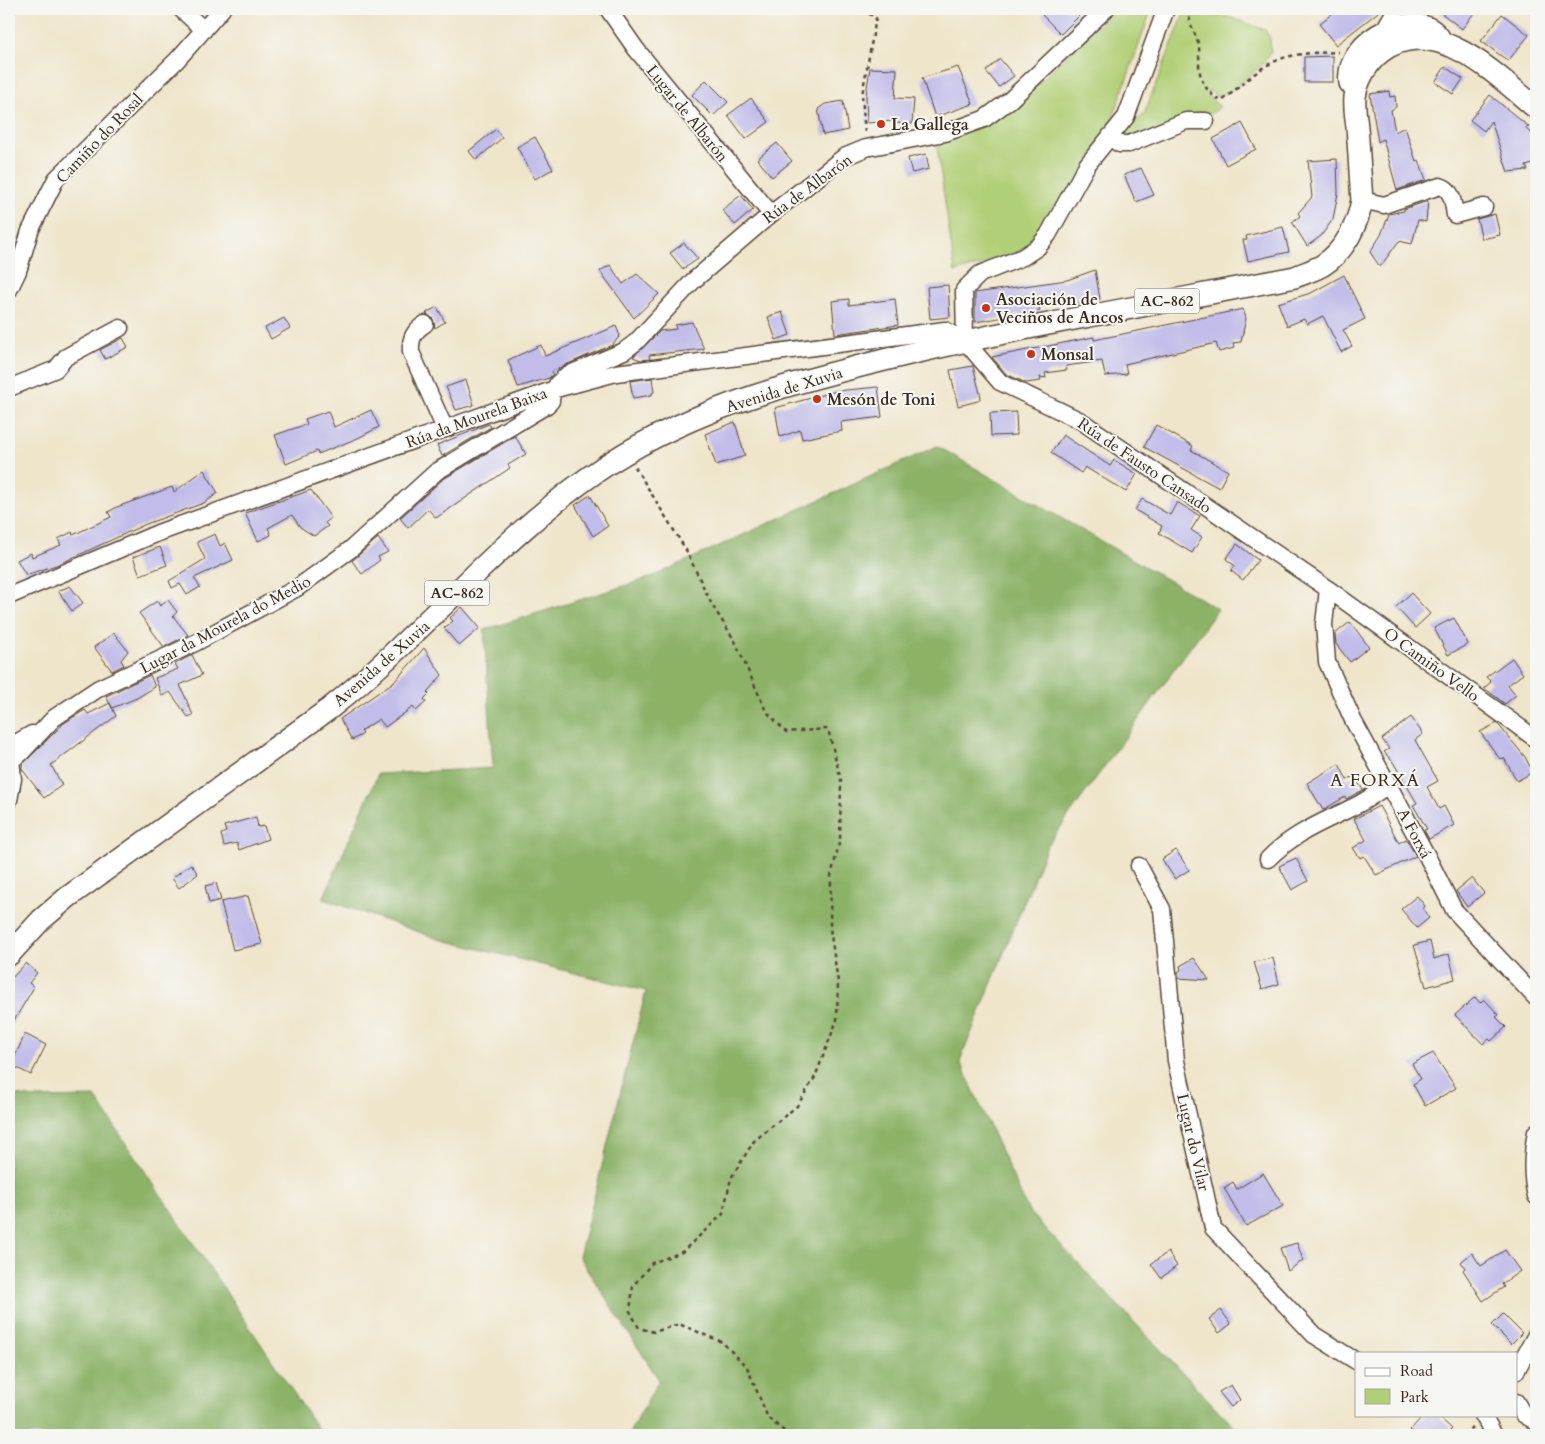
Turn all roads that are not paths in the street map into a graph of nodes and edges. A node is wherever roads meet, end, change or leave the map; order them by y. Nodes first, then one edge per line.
1 (181, 9) edge
2 (222, 9) edge
3 (608, 9) edge
4 (1106, 9) edge
5 (1166, 9) edge
6 (1396, 9) edge
7 (204, 30) junction
8 (1383, 41) junction
9 (1355, 96) junction
10 (1536, 108) edge
11 (1206, 120) dead end
12 (1110, 136) junction
13 (1362, 200) junction
14 (1484, 207) dead end
15 (771, 214) junction
16 (9, 290) edge
17 (425, 324) dead end
18 (120, 328) dead end
19 (965, 341) junction
20 (9, 388) edge
21 (552, 390) junction
22 (446, 429) junction
23 (1328, 589) junction
24 (9, 596) edge
25 (1536, 739) edge
26 (10, 756) edge
27 (1388, 785) junction
28 (9, 800) edge
29 (1268, 859) dead end
30 (1139, 866) dead end
31 (9, 955) edge
32 (1536, 998) edge
33 (1536, 1132) edge
34 (1536, 1196) edge
35 (1536, 1335) edge
36 (1355, 1360) edge
37 (1518, 1367) edge
38 (1518, 1405) edge
39 (1484, 1416) edge
40 (1536, 1422) edge
41 (1494, 1435) edge

1 - 7 street
2 - 7 street, Camiño do Rosal
3 - 15 street, Lugar de Albarón
4 - 15 street, Rúa de Albarón
5 - 12 street
6 - 8 street
7 - 16 street, Camiño do Rosal
8 - 9 main road, Avenida de Xuvia / AC-862
8 - 9 main road
8 - 10 main road
9 - 13 main road, Avenida de Xuvia / AC-862
11 - 12 street
12 - 19 street
13 - 14 street
13 - 19 main road, Avenida de Xuvia / AC-862
15 - 21 street, Rúa de Albarón
17 - 22 street
18 - 20 street
19 - 21 street, Rúa da Mourela Baixa
19 - 23 street, Rúa de Fausto Cansado
19 - 31 main road, Avenida de Xuvia / AC-862
21 - 22 street, Rúa da Mourela Baixa
21 - 26 street, Lugar da Mourela do Medio
22 - 24 street, Rúa da Mourela Baixa
23 - 25 street, O Camiño Vello
23 - 27 street, A Forxá
26 - 28 street
27 - 29 street
27 - 32 street, A Forxá
30 - 36 street, Lugar do Vilar
33 - 34 street
35 - 37 street
38 - 40 street
39 - 41 street

